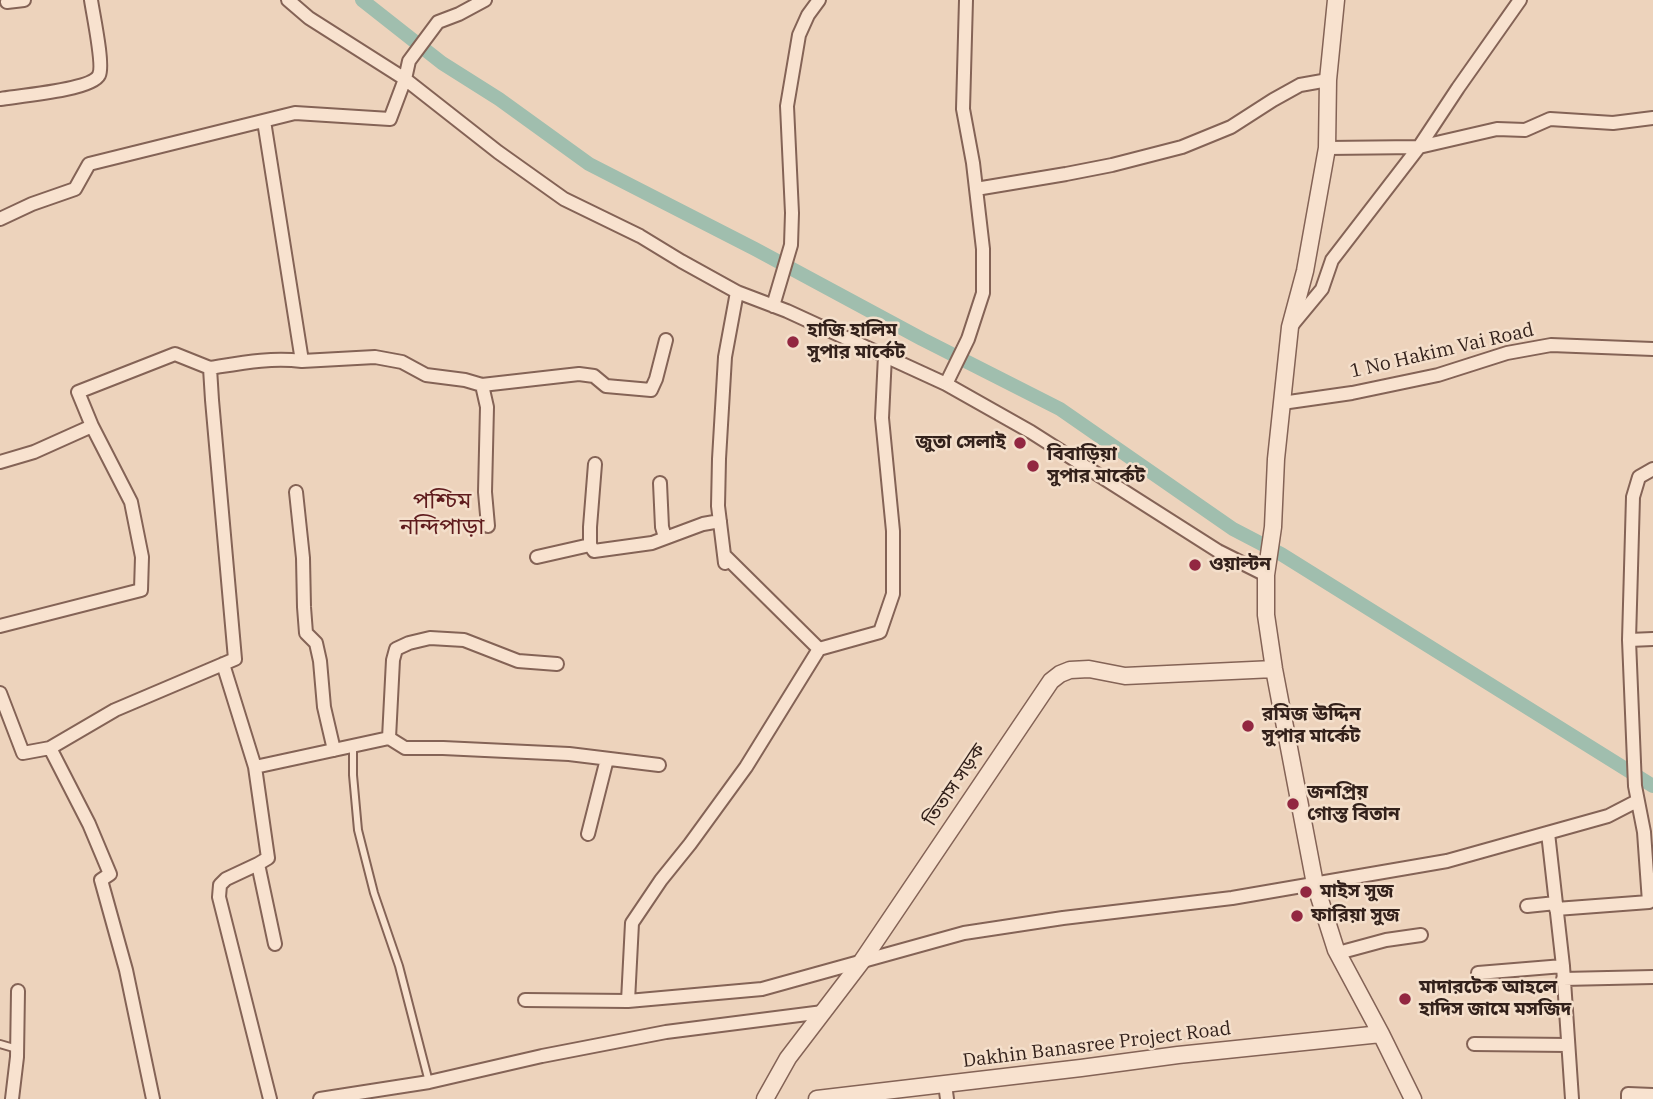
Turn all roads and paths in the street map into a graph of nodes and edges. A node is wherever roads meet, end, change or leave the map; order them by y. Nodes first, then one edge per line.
1 (24, 0) edge
2 (91, 0) edge
3 (288, 0) edge
4 (485, 0) edge
5 (820, 0) edge
6 (966, 0) edge
7 (1336, 0) edge
8 (1520, 0) edge
9 (7, 2) edge
10 (405, 79) junction
11 (1328, 80) junction
12 (0, 99) edge
13 (1653, 118) edge
14 (264, 121) junction
15 (1419, 147) junction
16 (1327, 148) junction
17 (976, 188) junction
18 (0, 219) edge
19 (737, 292) junction
20 (773, 306) junction
21 (1290, 327) junction
22 (666, 340) dead end
23 (1653, 349) edge
24 (885, 355) junction
25 (302, 361) junction
26 (210, 368) junction
27 (482, 384) junction
28 (946, 384) junction
29 (1282, 403) junction
30 (92, 426) junction
31 (0, 463) edge
32 (595, 464) dead end
33 (1653, 469) edge
34 (660, 483) dead end
35 (296, 492) dead end
36 (720, 521) junction
37 (488, 526) dead end
38 (665, 537) junction
39 (590, 545) junction
40 (537, 557) dead end
41 (1267, 569) junction
42 (0, 626) edge
43 (1653, 639) edge
44 (1629, 640) junction
45 (819, 649) junction
46 (223, 664) junction
47 (556, 664) dead end
48 (1274, 669) junction
49 (1, 702) edge
50 (389, 738) junction
51 (353, 746) junction
52 (50, 748) junction
53 (334, 750) junction
54 (607, 759) junction
55 (659, 765) dead end
56 (255, 767) junction
57 (1637, 801) junction
58 (1548, 833) junction
59 (588, 834) dead end
60 (258, 864) junction
61 (1315, 884) junction
62 (1651, 902) edge
63 (1527, 906) dead end
64 (1556, 906) junction
65 (1421, 935) dead end
66 (275, 944) dead end
67 (1338, 953) junction
68 (862, 961) junction
69 (1563, 966) junction
70 (1479, 973) dead end
71 (1653, 977) edge
72 (1563, 979) junction
73 (18, 991) dead end
74 (525, 1000) dead end
75 (628, 1002) junction
76 (823, 1012) junction
77 (1381, 1034) junction
78 (0, 1044) edge
79 (1474, 1044) dead end
80 (1568, 1045) junction
81 (17, 1048) junction
82 (429, 1082) junction
83 (946, 1092) edge
84 (1653, 1096) edge
85 (12, 1099) edge
86 (153, 1099) edge
87 (270, 1099) edge
88 (320, 1099) edge
89 (765, 1099) edge
90 (817, 1099) edge
91 (1413, 1099) edge
92 (1572, 1099) edge
93 (1629, 1099) edge

1 - 9 street
2 - 12 street
3 - 10 street
4 - 10 street
5 - 20 street
6 - 17 street
7 - 11 street
8 - 15 street
10 - 14 street
10 - 19 street
11 - 16 street
11 - 17 street
13 - 15 street
14 - 18 street
14 - 25 street
15 - 16 street
15 - 21 street
16 - 21 street
17 - 28 street
19 - 20 street
19 - 36 street
20 - 24 street
21 - 29 street
22 - 27 street
23 - 29 street, 1 No Hakim Vai Road
24 - 28 street
24 - 45 street
25 - 26 street
25 - 27 street
26 - 30 street
26 - 46 street
27 - 37 street
28 - 41 street
29 - 41 street
30 - 31 street
30 - 42 street
32 - 39 street
33 - 44 street
34 - 38 street
35 - 53 street
36 - 38 street
36 - 45 street
38 - 39 street
39 - 40 street
41 - 48 street
43 - 44 street
44 - 57 street
45 - 75 street
46 - 52 street
46 - 56 street
47 - 50 street
48 - 61 street
48 - 68 street, তিতাস সড়ক
49 - 52 street
50 - 51 street
50 - 54 street
51 - 53 street
51 - 82 lane
52 - 86 street
53 - 56 street
54 - 55 street
54 - 59 street
56 - 60 street
57 - 58 street
57 - 62 street
58 - 61 street
58 - 64 street
60 - 66 street
60 - 87 street
61 - 67 street
61 - 68 street
62 - 64 street
63 - 64 street
64 - 69 street
65 - 67 street
67 - 77 street
68 - 75 street
68 - 76 street, তিতাস সড়ক
69 - 70 street
69 - 72 street
71 - 72 street
72 - 80 street
73 - 81 street
74 - 75 street
76 - 82 street
76 - 89 street, তিতাস সড়ক
77 - 83 street, Dakhin Banasree Project Road
77 - 91 street
78 - 81 lane
79 - 80 street
80 - 92 street
81 - 85 street
82 - 88 street
83 - 90 street, Dakhin Banasree Project Road
84 - 93 street

